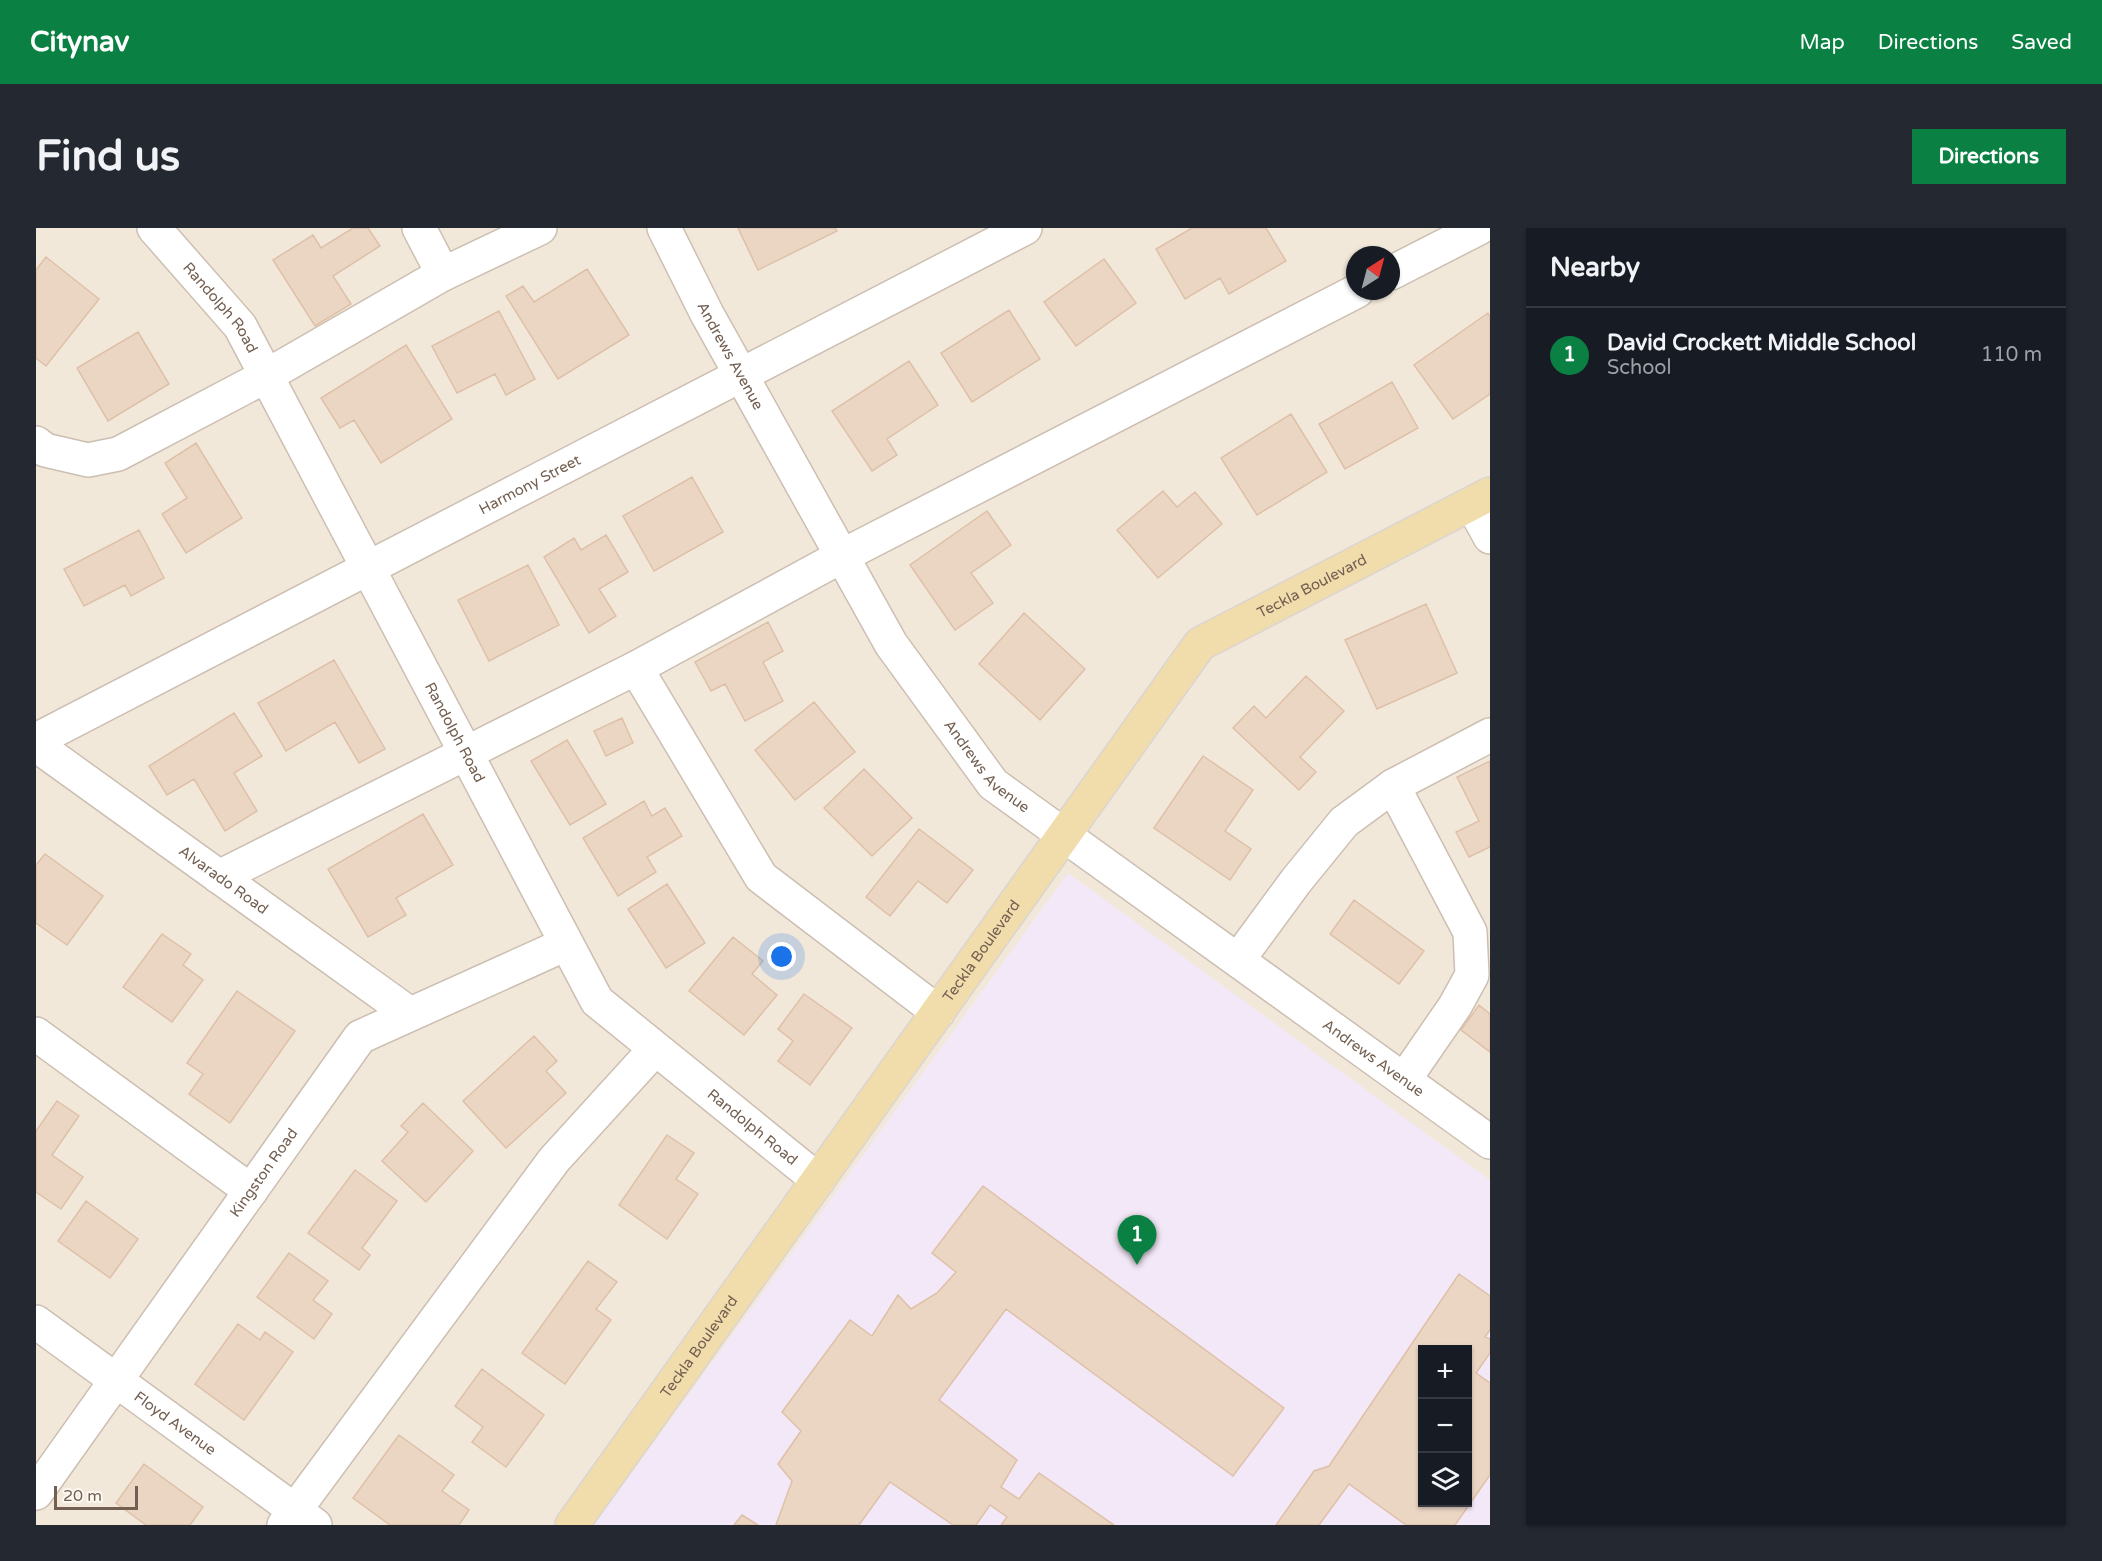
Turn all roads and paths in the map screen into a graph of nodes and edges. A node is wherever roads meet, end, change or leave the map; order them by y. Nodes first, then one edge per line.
1 (154, 228) edge
2 (419, 228) edge
3 (540, 228) edge
4 (664, 228) edge
5 (1025, 228) edge
6 (1479, 228) edge
7 (1400, 268) edge
8 (443, 274) junction
9 (1346, 297) edge
10 (741, 375) junction
11 (266, 376) junction
12 (36, 443) edge
13 (1481, 499) edge
14 (1490, 537) edge
15 (842, 556) junction
16 (368, 568) junction
17 (636, 668) junction
18 (1490, 735) edge
19 (36, 740) edge
20 (36, 745) edge
21 (465, 753) junction
22 (1393, 786) junction
23 (1064, 835) junction
24 (219, 877) junction
25 (566, 944) junction
26 (1238, 960) junction
27 (938, 1012) junction
28 (410, 1014) junction
29 (36, 1034) edge
30 (655, 1049) junction
31 (1404, 1080) junction
32 (1490, 1142) edge
33 (818, 1180) junction
34 (250, 1191) junction
35 (36, 1322) edge
36 (116, 1380) junction
37 (36, 1492) edge
38 (298, 1520) edge
39 (572, 1525) edge

1 - 11 street, Randolph Road
2 - 8 street
3 - 8 street
4 - 10 street, Andrews Avenue
5 - 10 street, Harmony Street
6 - 7 street
8 - 11 street
9 - 15 street
10 - 15 street, Andrews Avenue
10 - 16 street, Harmony Street
11 - 12 street
11 - 16 street, Randolph Road
13 - 14 street
13 - 23 main road, Teckla Boulevard
15 - 17 street
15 - 23 street, Andrews Avenue
16 - 19 street, Harmony Street
16 - 21 street, Randolph Road
17 - 21 street
17 - 27 street
18 - 22 street
20 - 24 street, Alvarado Road
21 - 24 street
21 - 25 street, Randolph Road
22 - 26 street
22 - 31 street
23 - 26 street, Andrews Avenue
23 - 27 main road, Teckla Boulevard
24 - 28 street, Alvarado Road
25 - 28 street, Kingston Road
25 - 30 street, Randolph Road
26 - 31 street, Andrews Avenue
27 - 33 main road, Teckla Boulevard
28 - 34 street, Kingston Road
29 - 34 street
30 - 33 street, Randolph Road
30 - 38 street
31 - 32 street, Andrews Avenue
33 - 39 main road, Teckla Boulevard
34 - 36 street, Kingston Road
35 - 36 street, Floyd Avenue
36 - 37 street, Kingston Road
36 - 38 street, Floyd Avenue

